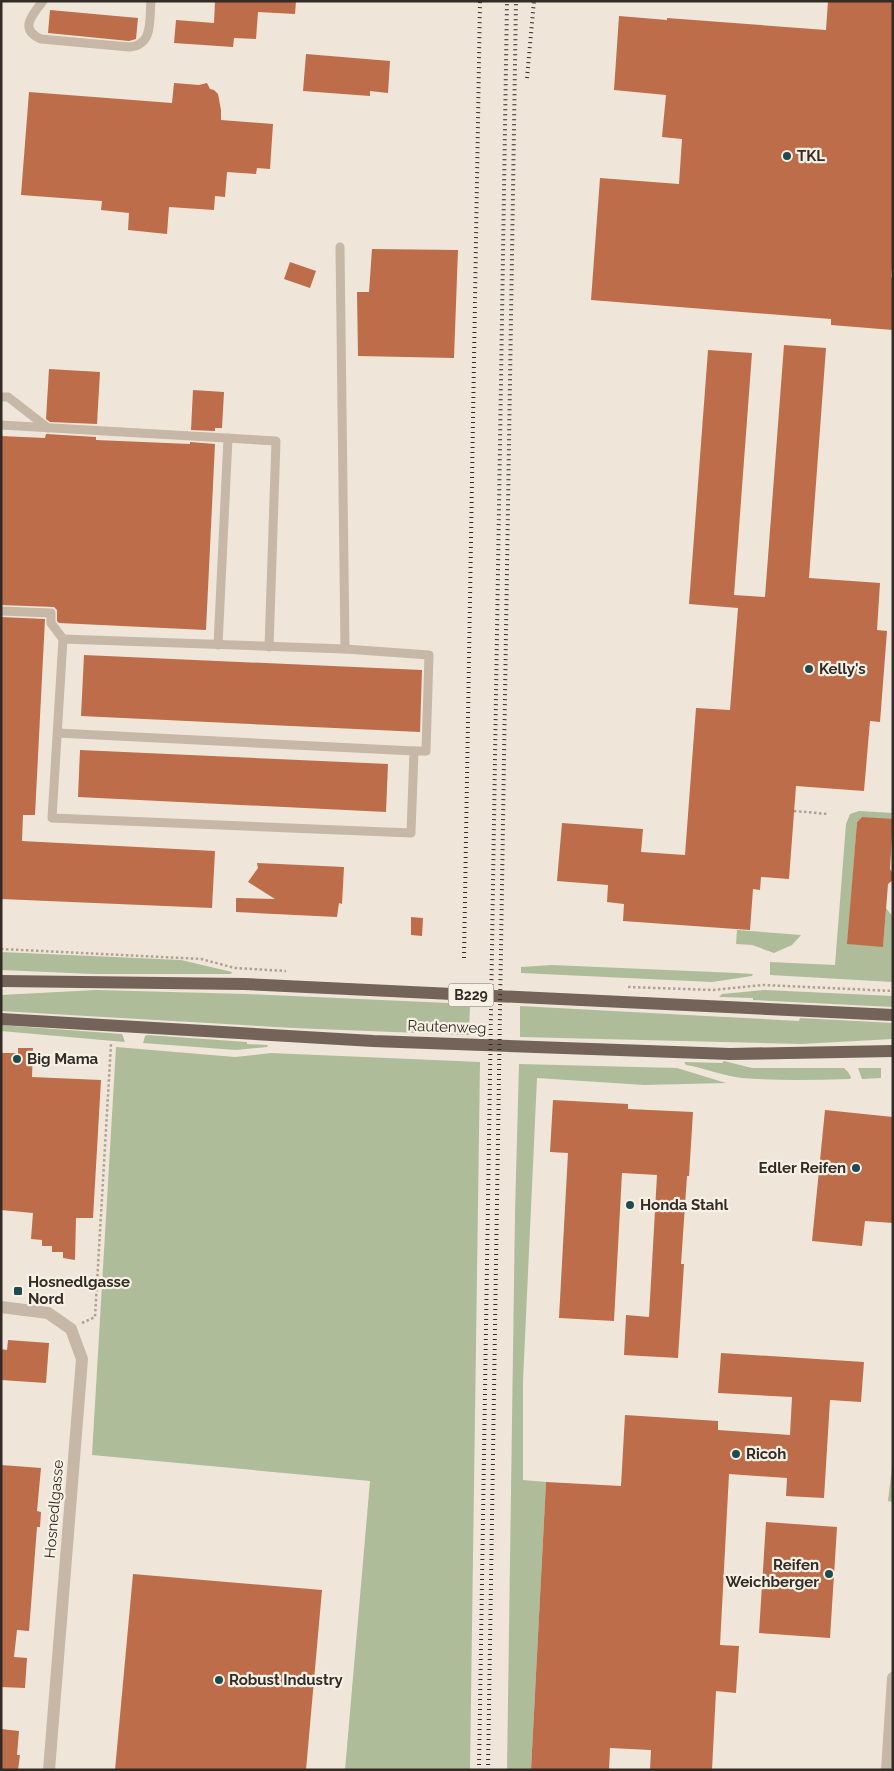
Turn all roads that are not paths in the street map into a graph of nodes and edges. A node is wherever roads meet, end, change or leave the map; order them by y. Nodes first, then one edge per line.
1 (43, 1) edge
2 (151, 1) edge
3 (340, 247) dead end
4 (1, 397) edge
5 (1, 424) edge
6 (48, 428) junction
7 (228, 438) junction
8 (1, 610) edge
9 (62, 640) junction
10 (218, 645) junction
11 (269, 647) junction
12 (345, 649) junction
13 (57, 733) junction
14 (414, 751) junction
15 (1, 981) edge
16 (893, 1015) edge
17 (1, 1019) edge
18 (893, 1051) edge
19 (1, 1307) edge
20 (893, 1678) edge
21 (49, 1770) edge
22 (887, 1770) edge

1 - 2 lane
3 - 12 lane
4 - 6 lane
5 - 6 lane
6 - 7 lane
7 - 10 lane
7 - 11 lane
8 - 9 lane
9 - 10 lane
9 - 13 lane
10 - 11 lane
11 - 12 lane
12 - 14 lane
13 - 14 lane
13 - 14 lane
15 - 16 main road, B229
17 - 18 main road, Rautenweg
19 - 21 street, Hosnedlgasse
20 - 22 street

